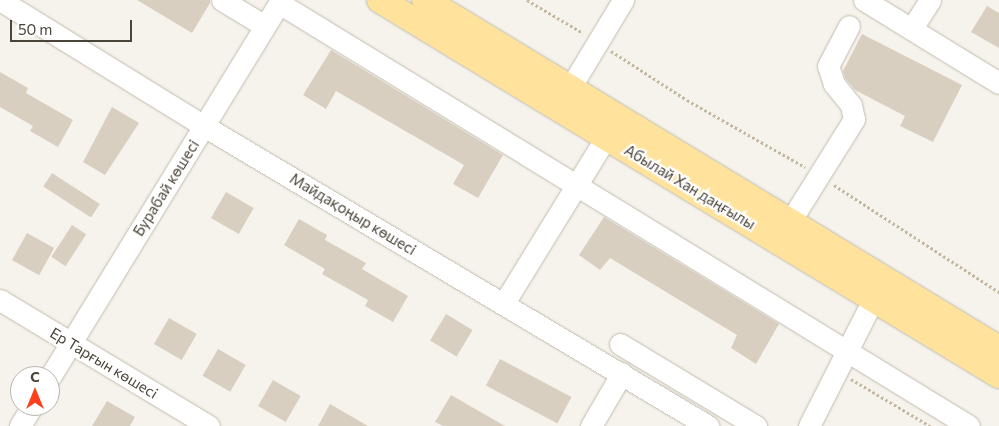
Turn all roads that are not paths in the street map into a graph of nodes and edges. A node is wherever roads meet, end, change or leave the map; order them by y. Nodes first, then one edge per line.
1 (0, 0) edge
2 (222, 0) edge
3 (380, 0) edge
4 (425, 0) edge
5 (623, 0) edge
6 (864, 0) edge
7 (930, 0) edge
8 (280, 1) edge
9 (265, 26) junction
10 (849, 26) dead end
11 (912, 28) junction
12 (999, 83) edge
13 (570, 88) junction
14 (204, 126) junction
15 (606, 136) junction
16 (575, 184) junction
17 (791, 220) junction
18 (874, 298) junction
19 (0, 300) edge
20 (504, 303) junction
21 (70, 343) junction
22 (620, 344) dead end
23 (999, 349) edge
24 (841, 361) junction
25 (56, 366) edge
26 (622, 373) junction
27 (999, 375) edge
28 (209, 426) edge
29 (591, 426) edge
30 (708, 426) edge
31 (756, 426) edge
32 (809, 426) edge
33 (969, 426) edge

1 - 14 street, Майдақоңыр көшесі
2 - 9 street
3 - 15 main road, Абылай Хан даңғылы
4 - 13 main road, Абылай Хан даңғылы
5 - 13 street
6 - 11 street
7 - 11 street
8 - 9 street, Бурабай көшесі
8 - 16 street
9 - 14 street, Бурабай көшесі
10 - 17 street
11 - 12 street
13 - 17 main road, Абылай Хан даңғылы
14 - 20 street, Майдақоңыр көшесі
14 - 21 street, Бурабай көшесі
15 - 16 street
15 - 18 main road, Абылай Хан даңғылы
16 - 20 street
16 - 24 street
17 - 23 main road, Абылай Хан даңғылы
18 - 24 street
18 - 27 main road, Абылай Хан даңғылы
19 - 21 street, Ер Тарғын көшесі
20 - 26 street, Майдақоңыр көшесі
21 - 25 street, Бурабай көшесі
21 - 28 street, Ер Тарғын көшесі
22 - 31 street
24 - 32 street
24 - 33 street
26 - 29 street
26 - 30 street, Майдақоңыр көшесі

